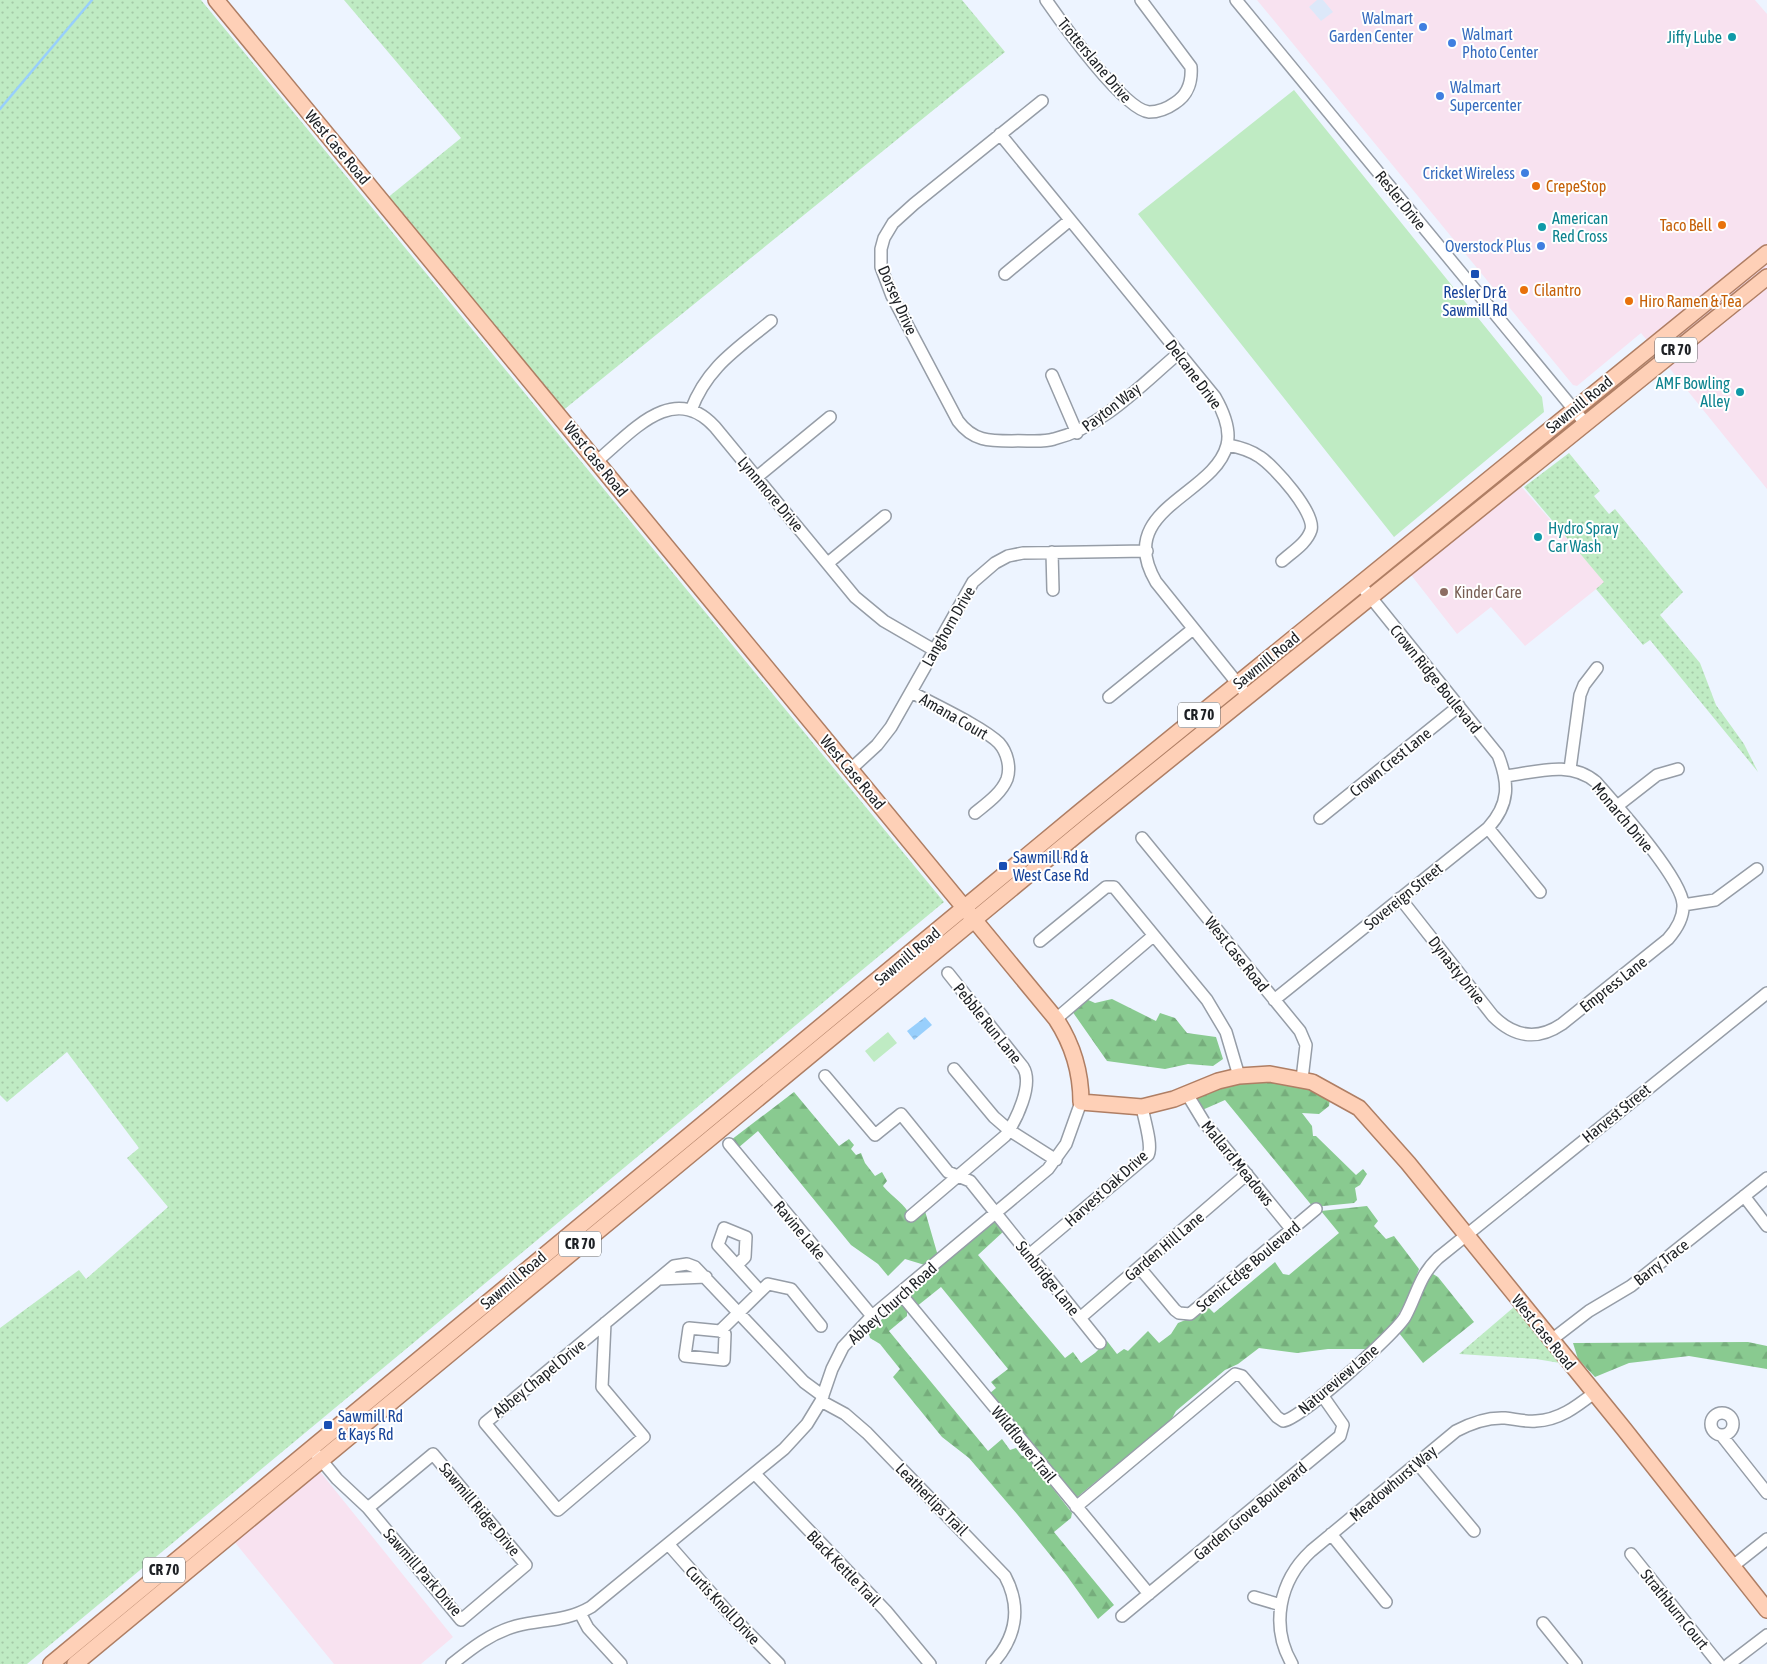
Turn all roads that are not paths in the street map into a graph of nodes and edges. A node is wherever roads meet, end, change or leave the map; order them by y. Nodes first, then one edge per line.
1 (216, 0) edge
2 (1046, 0) edge
3 (1141, 0) edge
4 (1236, 0) edge
5 (1042, 101) dead end
6 (1000, 134) junction
7 (1070, 220) junction
8 (1767, 253) edge
9 (1005, 274) dead end
10 (1767, 277) edge
11 (770, 321) dead end
12 (1179, 353) junction
13 (1052, 375) dead end
14 (1573, 409) junction
15 (691, 410) junction
16 (830, 417) dead end
17 (1585, 423) junction
18 (1077, 433) junction
19 (1003, 441) joint
20 (1228, 445) junction
21 (597, 461) junction
22 (757, 477) junction
23 (885, 516) dead end
24 (1147, 551) junction
25 (1052, 552) junction
26 (1282, 561) dead end
27 (828, 563) junction
28 (1053, 590) dead end
29 (1365, 590) junction
30 (1192, 629) junction
31 (934, 650) junction
32 (1597, 668) dead end
33 (1242, 690) junction
34 (911, 692) junction
35 (1109, 697) dead end
36 (1459, 706) junction
37 (1570, 768) junction
38 (851, 769) junction
39 (1678, 769) dead end
40 (1506, 776) junction
41 (1616, 806) junction
42 (975, 813) dead end
43 (1320, 818) dead end
44 (1488, 828) junction
45 (1142, 838) dead end
46 (1757, 868) dead end
47 (1540, 892) dead end
48 (1400, 898) junction
49 (1683, 905) junction
50 (970, 914) junction
51 (1153, 936) junction
52 (1040, 941) dead end
53 (948, 973) dead end
54 (1767, 993) edge
55 (1274, 1000) junction
56 (1056, 1019) junction
57 (1520, 1034) joint
58 (954, 1069) dead end
59 (825, 1076) dead end
60 (1239, 1076) junction
61 (1302, 1079) junction
62 (1187, 1094) junction
63 (1081, 1102) junction
64 (1142, 1107) junction
65 (1009, 1130) junction
66 (729, 1144) dead end
67 (1056, 1160) junction
68 (1247, 1174) junction
69 (957, 1177) junction
70 (1767, 1178) edge
71 (1744, 1196) junction
72 (1316, 1209) dead end
73 (996, 1213) junction
74 (911, 1216) dead end
75 (1767, 1226) edge
76 (1292, 1230) junction
77 (1466, 1235) junction
78 (1029, 1255) junction
79 (737, 1266) dead end
80 (1139, 1267) junction
81 (760, 1291) junction
82 (900, 1293) junction
83 (738, 1311) junction
84 (872, 1316) junction
85 (1080, 1318) junction
86 (605, 1324) junction
87 (821, 1326) dead end
88 (720, 1331) dead end
89 (1550, 1341) junction
90 (1100, 1343) dead end
91 (1594, 1393) junction
92 (1322, 1396) junction
93 (822, 1399) junction
94 (1722, 1436) dead end
95 (316, 1454) junction
96 (1417, 1463) junction
97 (755, 1474) junction
98 (1767, 1494) edge
99 (1076, 1507) junction
100 (368, 1508) junction
101 (1474, 1532) dead end
102 (1331, 1534) junction
103 (1767, 1540) edge
104 (669, 1545) junction
105 (1631, 1554) dead end
106 (526, 1565) joint
107 (1733, 1566) junction
108 (1149, 1594) junction
109 (1254, 1597) dead end
110 (1386, 1602) dead end
111 (1281, 1605) junction
112 (1767, 1610) edge
113 (580, 1614) junction
114 (1122, 1616) dead end
115 (1543, 1622) dead end
116 (1767, 1635) edge
117 (51, 1664) edge
118 (75, 1664) edge
119 (452, 1664) edge
120 (621, 1664) edge
121 (779, 1664) edge
122 (930, 1664) edge
123 (992, 1664) edge
124 (1292, 1664) edge
125 (1576, 1664) edge
126 (1719, 1664) edge
127 (1730, 1664) edge

1 - 21 main road, West Case Road
2 - 3 street, Trotterslane Drive
4 - 14 street, Resler Drive
5 - 6 street, Dorsey Drive
6 - 7 street, Delcane Drive
6 - 19 street, Dorsey Drive
7 - 9 street
7 - 12 street, Delcane Drive
8 - 14 main road, Sawmill Road / CR 70
10 - 17 main road, Sawmill Road / CR 70
11 - 15 street
12 - 18 street, Payton Way
12 - 20 street, Delcane Drive
13 - 18 street
14 - 17 street, Resler Drive
14 - 29 main road, Sawmill Road / CR 70
15 - 21 street
15 - 22 street, Lynnmore Drive
16 - 22 street
17 - 29 main road, Sawmill Road / CR 70
18 - 19 street, Payton Way
20 - 24 street
20 - 26 street
21 - 38 main road, West Case Road
22 - 27 street, Lynnmore Drive
23 - 27 street
24 - 25 street, Langhorn Drive
24 - 30 street
25 - 28 street
25 - 31 street, Langhorn Drive
27 - 31 street, Lynnmore Drive
29 - 33 main road, Sawmill Road / CR 70
29 - 36 street, Crown Ridge Boulevard
30 - 33 street
30 - 35 street
31 - 34 street, Langhorn Drive
32 - 37 street
33 - 50 main road, Sawmill Road / CR 70
34 - 38 street, Langhorn Drive
34 - 42 street, Amana Court
36 - 40 street, Crown Ridge Boulevard
36 - 43 street, Crown Crest Lane
37 - 40 street
37 - 41 street, Monarch Drive
38 - 50 main road, West Case Road
39 - 41 street
40 - 44 street, Sovereign Street
41 - 49 street, Monarch Drive
44 - 47 street
44 - 48 street, Sovereign Street
45 - 55 street, West Case Road
46 - 49 street
48 - 55 street, Sovereign Street
48 - 57 street, Dynasty Drive
49 - 57 street, Empress Lane
50 - 56 main road, Abbey Church Road
50 - 95 main road, Sawmill Road / CR 70
51 - 52 street
51 - 56 street
51 - 60 street
53 - 65 street, Pebble Run Lane
54 - 77 street, Harvest Street
55 - 61 street, West Case Road
56 - 63 main road, Abbey Church Road
58 - 65 street
59 - 69 street, Sunbridge Lane
60 - 61 main road, West Case Road
60 - 62 main road, West Case Road
61 - 77 main road, West Case Road
62 - 64 main road, West Case Road
62 - 68 street, Mallard Meadows
63 - 64 main road, West Case Road
63 - 67 street, Abbey Church Road
64 - 78 street, Harvest Oak Drive
65 - 67 street
65 - 69 street, Pebble Run Lane
66 - 84 street, Ravine Lake
67 - 73 street, Abbey Church Road
68 - 76 street, Mallard Meadows
68 - 80 street, Garden Hill Lane
69 - 73 street, Sunbridge Lane
69 - 74 street, Pebble Run Lane
70 - 71 street, Barry Trace
71 - 75 street
71 - 89 street, Barry Trace
72 - 76 street, Scenic Edge Boulevard
73 - 78 street, Sunbridge Lane
73 - 82 street, Abbey Church Road
76 - 80 street, Scenic Edge Boulevard
77 - 89 main road, West Case Road
77 - 92 street, Natureview Lane
78 - 85 street, Sunbridge Lane
79 - 81 street
80 - 85 street, Garden Hill Lane
81 - 83 street
81 - 87 street
82 - 84 street, Abbey Church Road
82 - 99 street, Wildflower Trail
83 - 86 street, Abbey Chapel Drive
83 - 88 street
83 - 93 street, Abbey Chapel Drive
84 - 93 street, Abbey Church Road
85 - 90 street, Sunbridge Lane
86 - 86 street, Abbey Chapel Drive
89 - 91 main road, West Case Road
91 - 96 street, Meadowhurst Way
91 - 107 main road, West Case Road
92 - 99 street, Natureview Lane
92 - 108 street, Garden Grove Boulevard
93 - 97 street, Abbey Church Road
93 - 123 street, Leatherlips Trail
94 - 98 street
95 - 100 street, Sawmill Park Drive
95 - 117 main road, Sawmill Road / CR 70
95 - 118 main road, Sawmill Road / CR 70
96 - 101 street
96 - 102 street, Meadowhurst Way
97 - 104 street, Abbey Church Road
97 - 122 street, Black Kettle Trail
99 - 108 street, Wildflower Trail
100 - 106 street, Sawmill Ridge Drive
100 - 106 street, Sawmill Park Drive
102 - 110 street
102 - 111 street, Meadowhurst Way
103 - 107 street
104 - 113 street, Abbey Church Road
104 - 121 street, Curtis Knoll Drive
105 - 126 street, Strathburn Court
107 - 112 main road, West Case Road
108 - 114 street, Garden Grove Boulevard
109 - 111 street
111 - 124 street, Meadowhurst Way
113 - 119 street, Abbey Church Road
113 - 120 street
115 - 125 street
116 - 127 street

